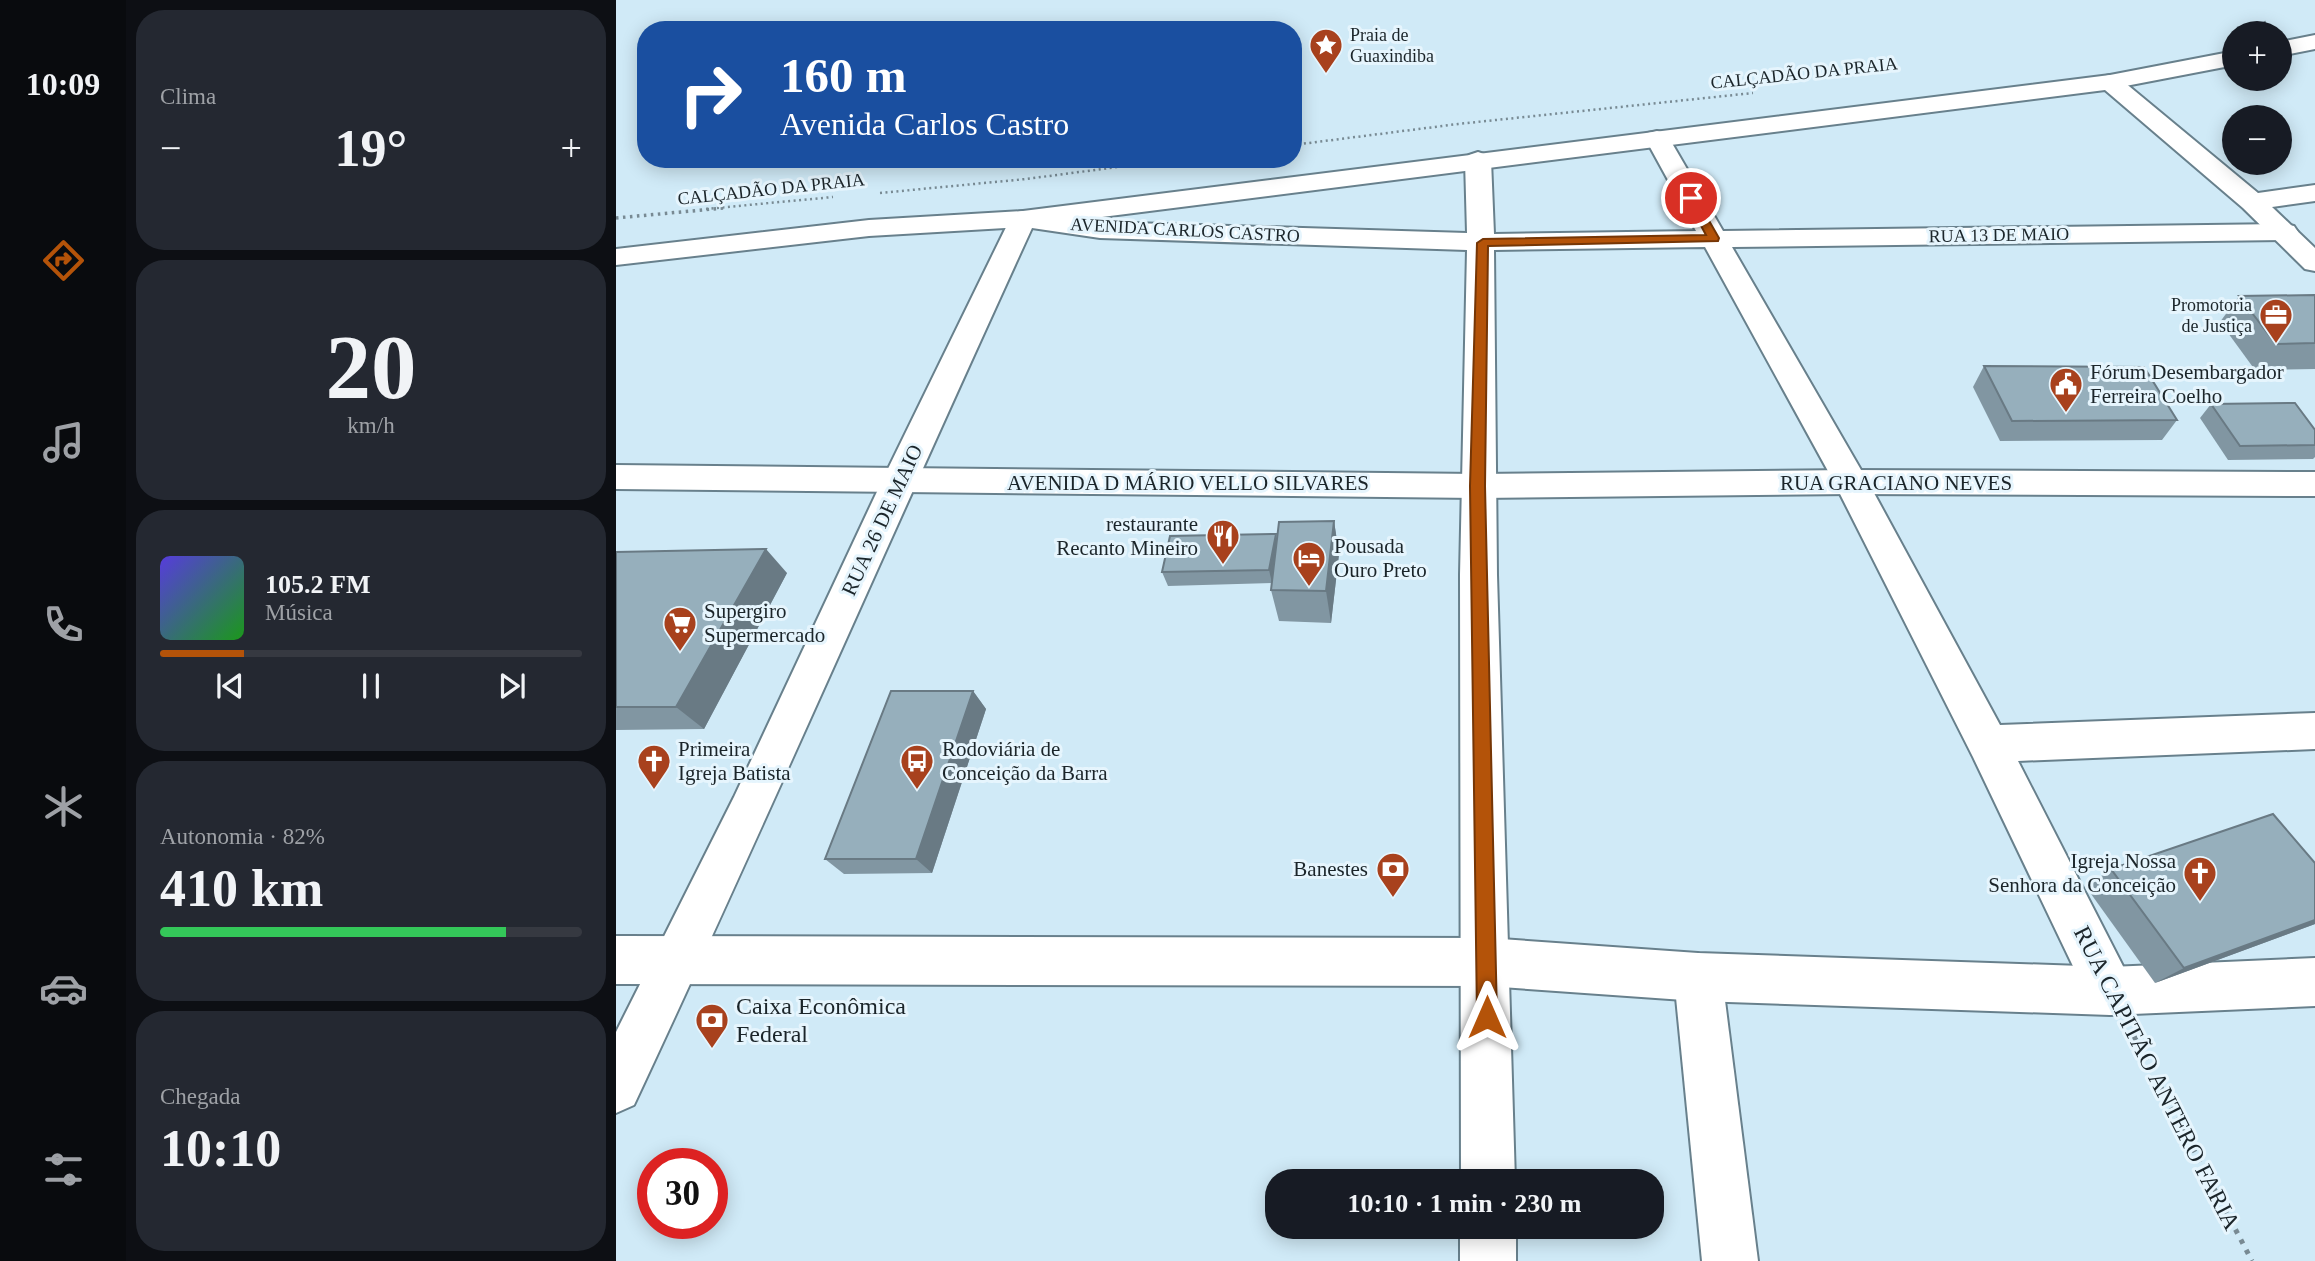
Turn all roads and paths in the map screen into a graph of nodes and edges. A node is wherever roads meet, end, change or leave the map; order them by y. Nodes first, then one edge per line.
1 (2274, 20) dead end
2 (2269, 21) edge
3 (2315, 42) edge
4 (2292, 47) edge
5 (2222, 60) edge
6 (2110, 82) junction
7 (1764, 92) dead end
8 (1657, 138) junction
9 (1302, 144) edge
10 (1478, 160) junction
11 (1106, 168) edge
12 (875, 193) dead end
13 (2315, 194) edge
14 (834, 197) dead end
15 (2252, 202) junction
16 (616, 218) edge
17 (1023, 219) junction
18 (2284, 232) junction
19 (1714, 238) junction
20 (1483, 243) junction
21 (616, 257) edge
22 (2315, 263) edge
23 (616, 477) edge
24 (899, 481) junction
25 (1851, 482) junction
26 (2315, 484) edge
27 (1478, 486) junction
28 (2310, 740) edge
29 (1989, 744) junction
30 (616, 960) edge
31 (676, 961) junction
32 (1487, 962) junction
33 (1698, 977) junction
34 (2315, 982) edge
35 (2110, 991) junction
36 (616, 1087) edge
37 (1488, 1169) edge
38 (1488, 1239) edge
39 (1488, 1261) edge
40 (1730, 1261) edge
41 (2252, 1261) edge

1 - 2 path
3 - 4 street
5 - 6 street
6 - 8 street
6 - 15 street
7 - 9 path, CALÇADÃO DA PRAIA
8 - 10 street
8 - 19 street, RUA CAPITÃO ANTERO FARIA
10 - 17 street
10 - 20 street
11 - 12 path, CALÇADÃO DA PRAIA
13 - 15 street
14 - 16 path, CALÇADÃO DA PRAIA
15 - 18 street
17 - 20 street, AVENIDA CARLOS CASTRO
17 - 21 street, AVENIDA CARLOS CASTRO
17 - 24 street, RUA 26 DE MAIO
18 - 19 street, RUA 13 DE MAIO
18 - 22 street
19 - 20 street, AVENIDA CARLOS CASTRO
19 - 25 street, RUA CAPITÃO ANTERO FARIA
20 - 27 street
23 - 24 street, AVENIDA D MÁRIO VELLO SILVARES
24 - 27 street, AVENIDA D MÁRIO VELLO SILVARES
24 - 31 street, RUA 26 DE MAIO
25 - 26 street, RUA GRACIANO NEVES
25 - 27 street, RUA GRACIANO NEVES
25 - 29 street, RUA CAPITÃO ANTERO FARIA
27 - 32 street
28 - 29 street
29 - 35 street, RUA CAPITÃO ANTERO FARIA
30 - 31 street
31 - 32 street
31 - 36 street, RUA 26 DE MAIO
32 - 33 street
32 - 37 street
33 - 35 street
33 - 40 street
34 - 35 street
35 - 41 path, RUA CAPITÃO ANTERO FARIA
38 - 39 street

